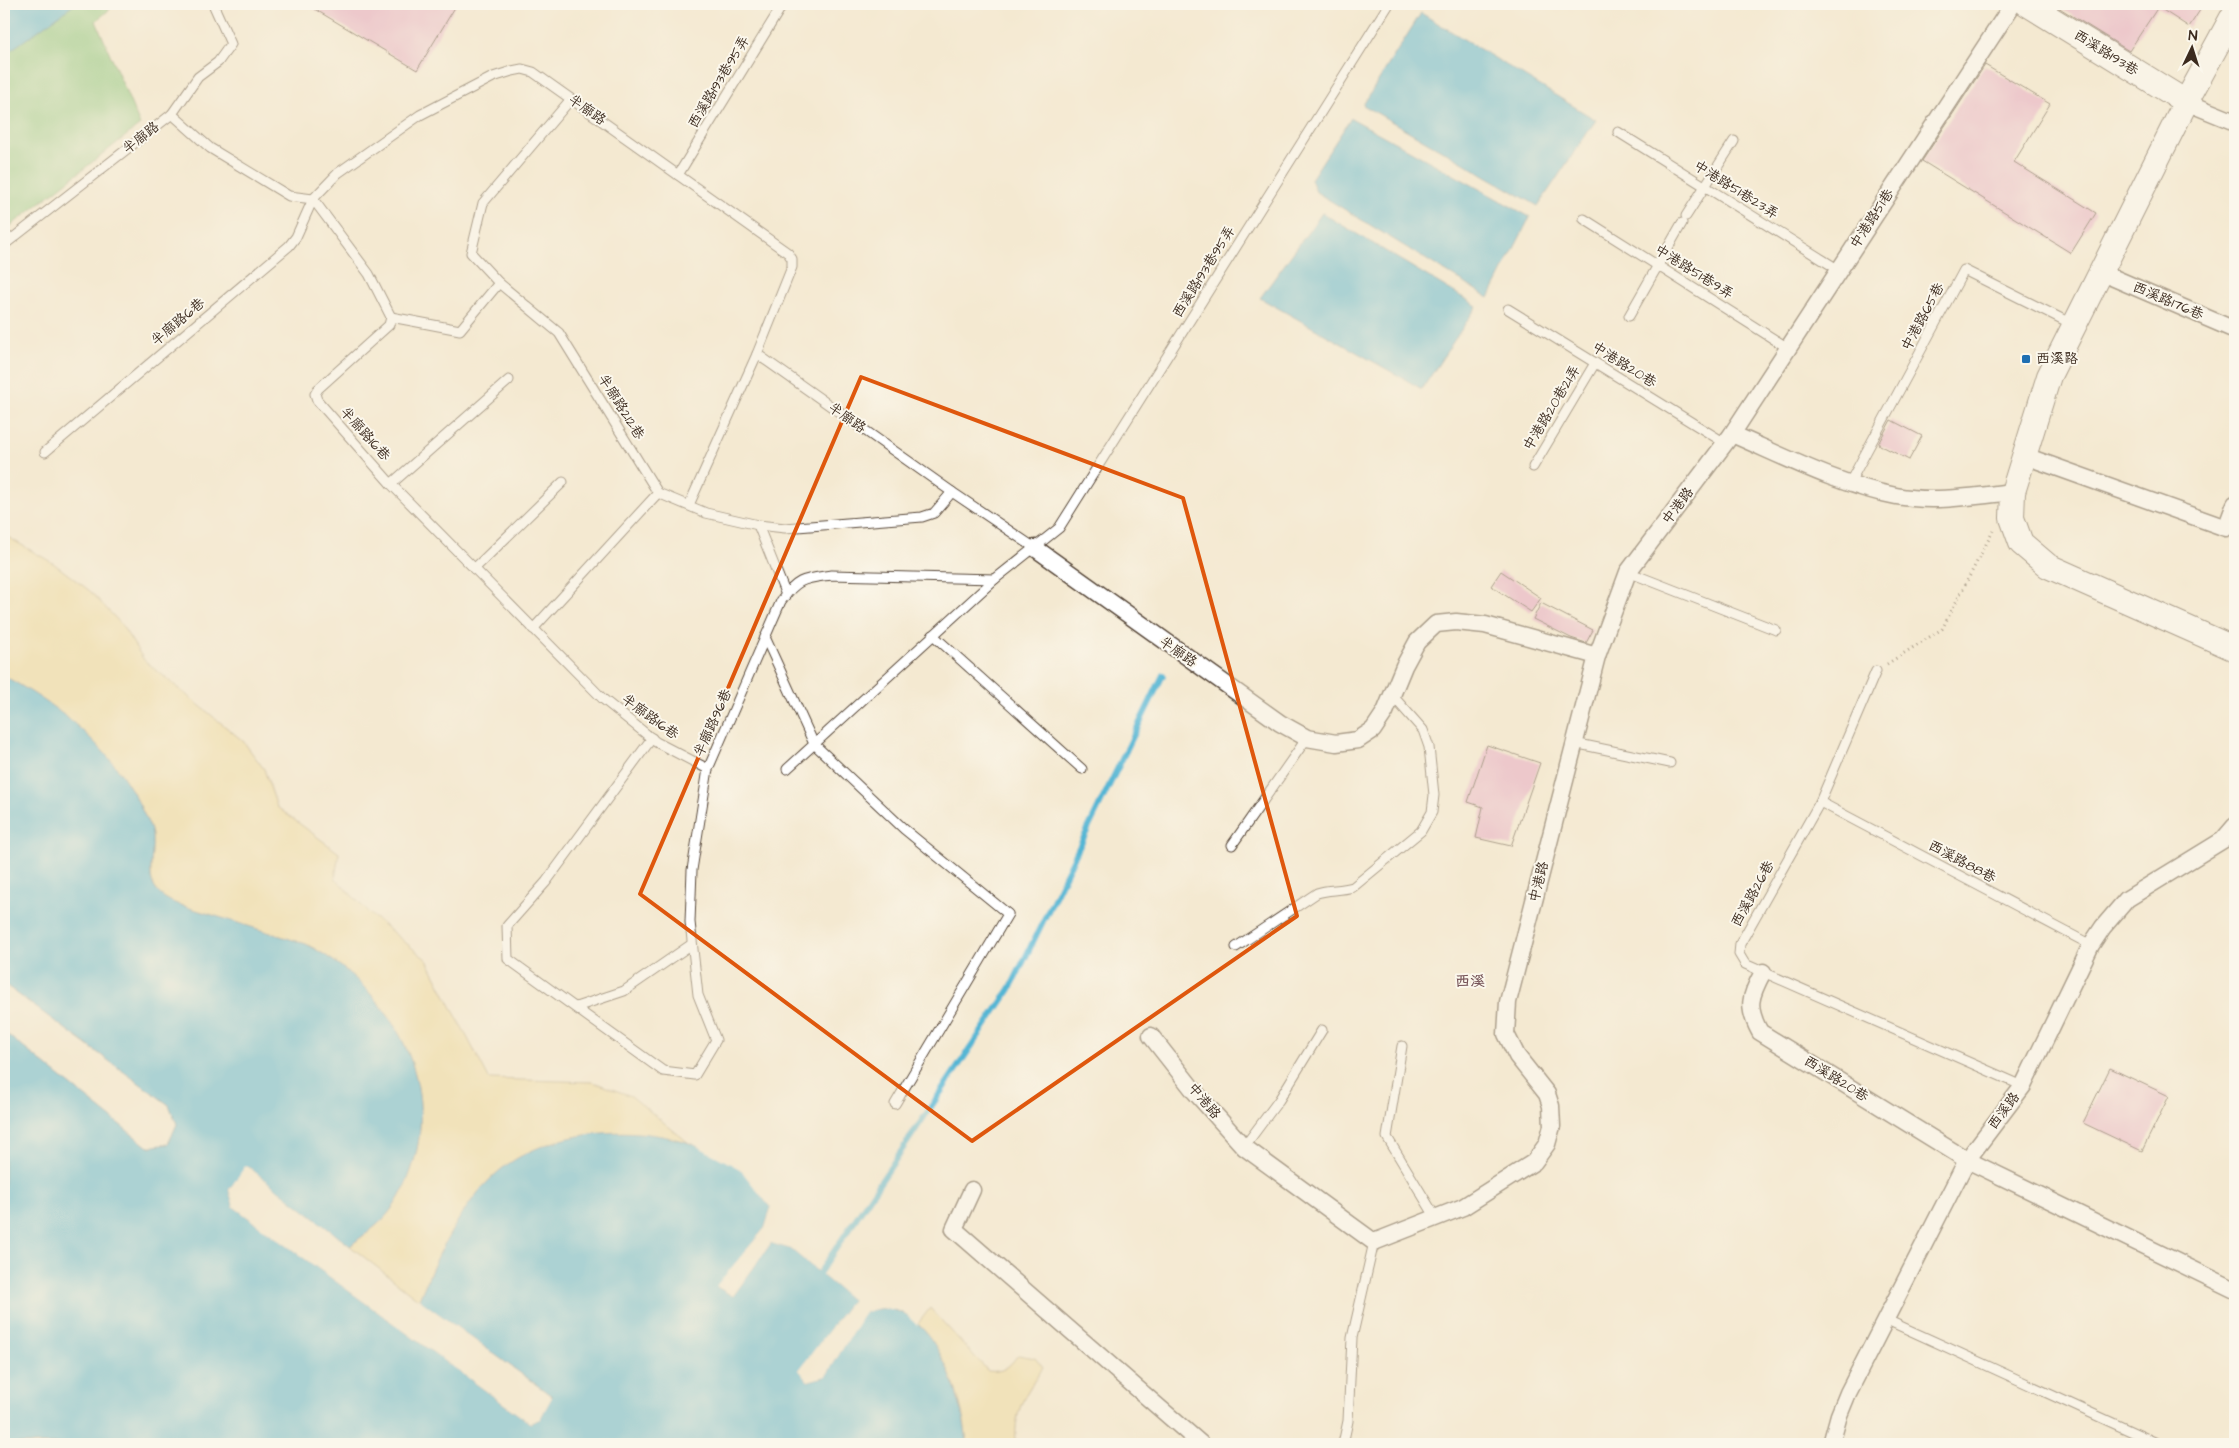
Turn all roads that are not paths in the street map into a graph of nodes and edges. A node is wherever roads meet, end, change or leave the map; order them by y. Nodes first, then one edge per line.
1 (214, 4) edge
2 (783, 4) edge
3 (1389, 4) edge
4 (2013, 4) edge
5 (2027, 4) edge
6 (2235, 12) edge
7 (571, 98) junction
8 (2186, 102) junction
9 (172, 114) junction
10 (2235, 122) edge
11 (1618, 132) dead end
12 (1734, 141) dead end
13 (678, 175) junction
14 (1705, 187) junction
15 (313, 199) junction
16 (1584, 219) dead end
17 (4, 246) edge
18 (1658, 265) junction
19 (1839, 270) junction
20 (2100, 272) junction
21 (499, 283) junction
22 (1508, 309) dead end
23 (1628, 316) dead end
24 (392, 318) junction
25 (2074, 325) junction
26 (2235, 330) edge
27 (1788, 348) junction
28 (757, 354) junction
29 (1595, 364) junction
30 (509, 380) dead end
31 (1728, 439) junction
32 (45, 452) dead end
33 (2025, 456) junction
34 (1533, 467) dead end
35 (563, 482) dead end
36 (390, 484) junction
37 (1849, 484) junction
38 (952, 492) junction
39 (2013, 492) junction
40 (658, 493) junction
41 (2235, 504) edge
42 (689, 505) junction
43 (758, 525) junction
44 (1035, 548) junction
45 (474, 569) junction
46 (1628, 572) junction
47 (996, 579) junction
48 (786, 595) junction
49 (533, 629) junction
50 (1776, 630) dead end
51 (933, 635) junction
52 (765, 637) junction
53 (2235, 649) edge
54 (1597, 656) junction
55 (1876, 671) road end
56 (1392, 695) junction
57 (652, 738) junction
58 (1307, 738) junction
59 (1574, 743) junction
60 (814, 744) junction
61 (1670, 763) dead end
62 (708, 769) junction
63 (786, 769) dead end
64 (1082, 769) dead end
65 (1820, 802) junction
66 (2235, 826) edge
67 (1232, 846) dead end
68 (692, 944) junction
69 (2091, 945) junction
70 (1236, 947) dead end
71 (1763, 972) junction
72 (576, 1007) junction
73 (1322, 1030) dead end
74 (1151, 1036) dead end
75 (1402, 1046) dead end
76 (2023, 1086) junction
77 (895, 1104) dead end
78 (1244, 1147) junction
79 (1967, 1160) junction
80 (972, 1190) dead end
81 (1436, 1218) junction
82 (1374, 1242) junction
83 (2235, 1290) edge
84 (1887, 1320) junction
85 (1201, 1444) edge
86 (1343, 1444) edge
87 (1831, 1444) edge
88 (2159, 1444) edge

1 - 9 lane, 半廍路
2 - 13 lane, 西溪路193巷95弄
3 - 44 lane, 西溪路193巷95弄
4 - 19 street, 中港路51巷
5 - 8 street, 西溪路193巷
6 - 8 street
7 - 13 lane, 半廍路
7 - 15 lane, 半廍路
7 - 21 lane, 半廍路212巷
8 - 10 street
8 - 20 street
9 - 15 lane
9 - 17 lane, 半廍路
11 - 14 lane, 中港路51巷23弄
12 - 14 lane
13 - 28 lane, 半廍路
14 - 18 lane
14 - 19 lane, 中港路51巷23弄
15 - 24 lane
15 - 32 lane, 半廍路6巷
16 - 18 lane, 中港路51巷9弄
18 - 23 lane
18 - 27 lane, 中港路51巷9弄
19 - 27 street, 中港路51巷
20 - 25 street
20 - 26 street, 西溪路176巷
21 - 24 lane
21 - 40 lane, 半廍路212巷
22 - 29 lane, 中港路20巷
24 - 36 lane, 半廍路16巷
25 - 33 street
25 - 37 lane, 中港路65巷
27 - 31 street, 中港路51巷
28 - 38 lane, 半廍路
28 - 42 lane, 半廍路
29 - 31 lane, 中港路20巷
29 - 34 lane, 中港路20巷21弄
30 - 36 lane
31 - 37 street
31 - 46 street, 中港路
33 - 39 street
33 - 41 street
35 - 45 lane
36 - 45 lane, 半廍路16巷
37 - 39 street
38 - 43 lane
38 - 44 lane, 半廍路
39 - 53 street
40 - 42 lane
40 - 49 lane
42 - 43 lane
43 - 48 lane
44 - 47 lane
44 - 58 street, 半廍路
45 - 49 lane, 半廍路16巷
46 - 50 lane
46 - 54 street, 中港路
47 - 48 lane, 半廍路96巷
47 - 51 lane
48 - 52 lane, 半廍路96巷
49 - 57 lane, 半廍路16巷
51 - 60 lane
51 - 64 lane
52 - 60 lane
52 - 62 lane, 半廍路96巷
54 - 56 street, 半廍路
54 - 59 street, 中港路
55 - 65 lane, 西溪路26巷
56 - 58 street, 半廍路
56 - 70 lane
57 - 62 lane, 半廍路16巷
57 - 72 lane
58 - 67 lane
59 - 61 lane
59 - 81 street, 中港路
60 - 63 lane
60 - 77 lane
62 - 68 lane, 半廍路96巷
65 - 69 lane, 西溪路88巷
65 - 71 lane, 西溪路26巷
66 - 69 street, 西溪路
68 - 72 lane
68 - 72 lane, 半廍路96巷
69 - 76 street, 西溪路
71 - 76 lane, 西溪路26巷
71 - 79 street, 西溪路20巷
73 - 78 lane
74 - 78 street, 中港路
75 - 81 lane
76 - 79 street, 西溪路
78 - 82 street, 中港路
79 - 83 street, 西溪路20巷
79 - 84 street, 西溪路
80 - 85 street
81 - 82 street, 中港路
82 - 86 lane
84 - 87 street, 西溪路
84 - 88 lane

